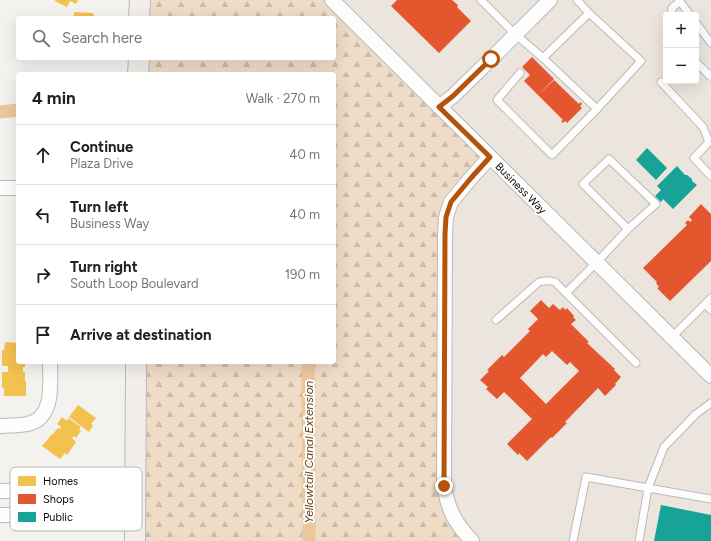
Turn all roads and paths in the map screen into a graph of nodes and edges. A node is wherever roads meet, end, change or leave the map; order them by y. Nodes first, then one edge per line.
1 (332, 0) edge
2 (481, 0) edge
3 (550, 0) edge
4 (577, 0) edge
5 (679, 1) edge
6 (671, 12) edge
7 (688, 12) edge
8 (588, 13) junction
9 (699, 27) edge
10 (515, 34) junction
11 (711, 43) edge
12 (543, 58) junction
13 (139, 60) edge
14 (699, 65) edge
15 (138, 72) edge
16 (520, 73) dead end
17 (711, 74) edge
18 (661, 82) dead end
19 (439, 107) junction
20 (597, 109) junction
21 (490, 157) junction
22 (711, 176) edge
23 (0, 188) edge
24 (16, 188) edge
25 (628, 229) junction
26 (597, 262) junction
27 (566, 293) junction
28 (711, 298) edge
29 (705, 304) junction
30 (711, 310) edge
31 (496, 320) dead end
32 (672, 337) junction
33 (636, 363) dead end
34 (50, 364) edge
35 (136, 364) edge
36 (711, 376) edge
37 (711, 403) edge
38 (0, 426) edge
39 (135, 467) edge
40 (648, 488) junction
41 (0, 491) edge
42 (10, 491) edge
43 (711, 499) edge
44 (472, 541) edge
45 (573, 541) edge
46 (639, 541) edge

1 - 19 street, Business Way
2 - 10 lane
3 - 10 street
4 - 8 lane
5 - 6 lane
5 - 7 lane
8 - 12 lane
8 - 20 lane
9 - 11 lane
10 - 12 lane
10 - 19 street
12 - 20 lane
13 - 15 street
14 - 17 lane
16 - 20 lane
18 - 22 lane
19 - 21 street, Business Way
21 - 26 street, Business Way
21 - 44 street
23 - 24 street
25 - 25 lane
25 - 26 lane
26 - 27 lane
26 - 32 street, Business Way
27 - 31 lane
27 - 33 lane
28 - 29 lane
29 - 30 lane
29 - 32 lane
32 - 36 street, Business Way
34 - 38 street
35 - 39 street
37 - 40 lane
40 - 43 lane
40 - 45 lane
40 - 46 lane
41 - 42 street

